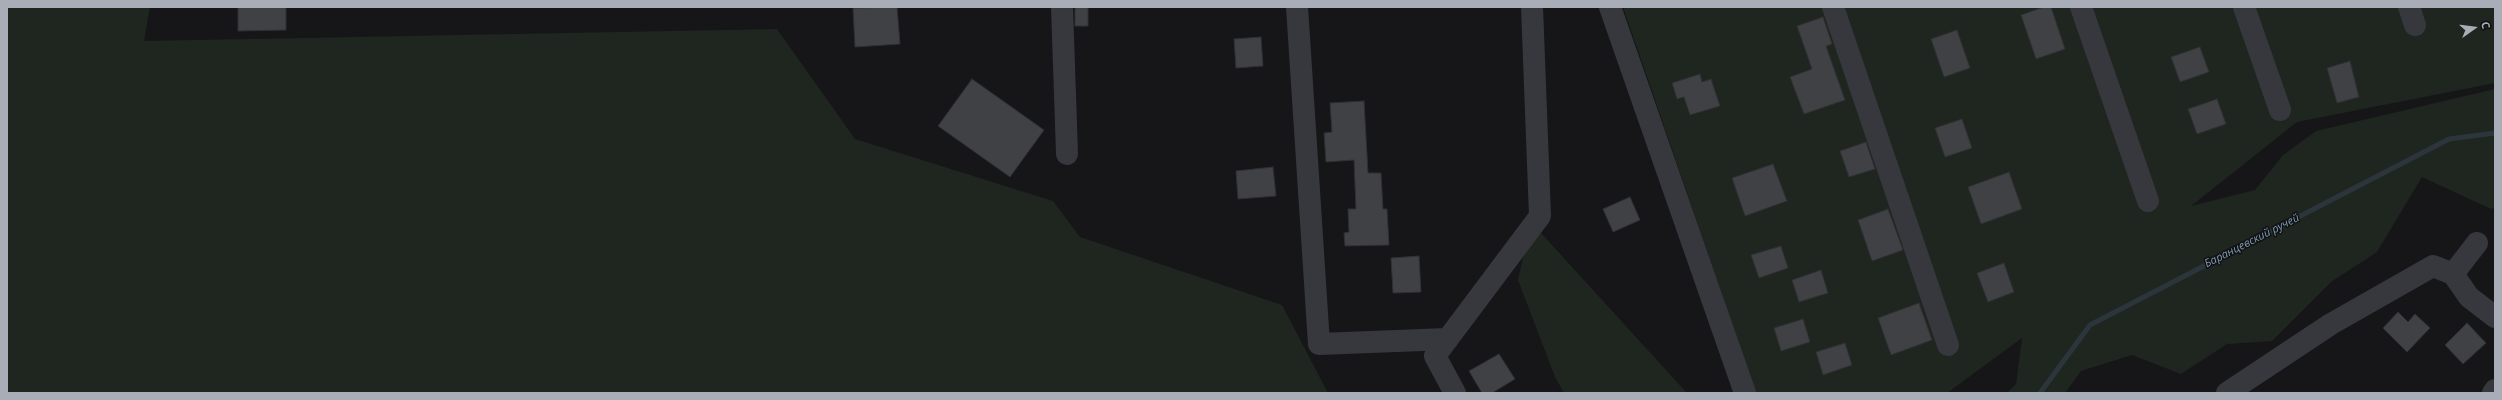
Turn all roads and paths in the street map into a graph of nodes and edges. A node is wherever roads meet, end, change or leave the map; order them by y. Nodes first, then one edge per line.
1 (1062, 7) edge
2 (1297, 7) edge
3 (1532, 7) edge
4 (1610, 7) edge
5 (1832, 7) edge
6 (2080, 7) edge
7 (2244, 7) edge
8 (2280, 110) dead end
9 (1067, 154) dead end
10 (2148, 201) dead end
11 (2477, 243) dead end
12 (2453, 274) junction
13 (2495, 317) edge
14 (1448, 339) junction
15 (1948, 345) dead end
16 (2495, 390) edge
17 (1455, 393) edge
18 (1744, 393) edge
19 (2227, 393) edge
20 (2493, 393) edge

1 - 9 lane
2 - 14 lane
3 - 14 lane
4 - 18 lane
5 - 15 lane
6 - 10 lane
7 - 8 lane
11 - 12 lane
12 - 13 lane
12 - 19 lane
14 - 17 lane
16 - 20 lane

